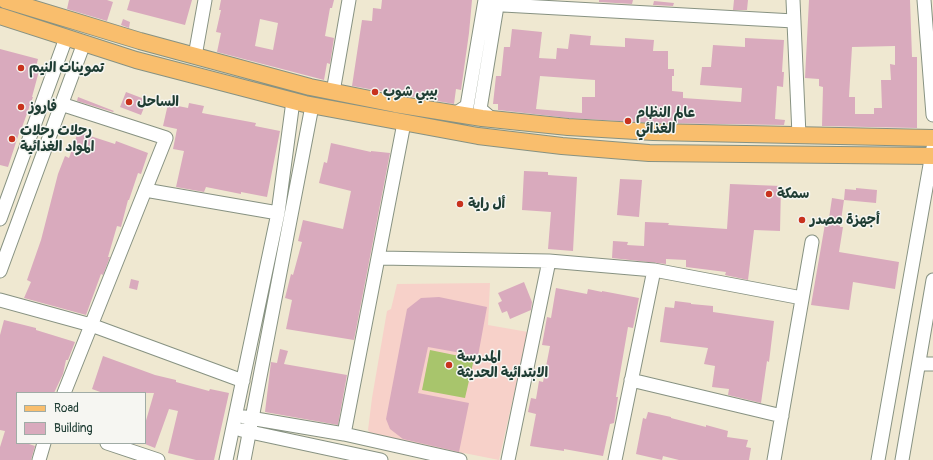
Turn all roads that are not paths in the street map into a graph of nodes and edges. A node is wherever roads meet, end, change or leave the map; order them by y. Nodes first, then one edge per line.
1 (5, 0) edge
2 (205, 0) edge
3 (349, 0) edge
4 (793, 0) edge
5 (924, 0) edge
6 (491, 2) edge
7 (640, 6) edge
8 (0, 16) edge
9 (794, 21) junction
10 (66, 38) junction
11 (84, 44) junction
12 (195, 56) junction
13 (333, 92) junction
14 (293, 101) junction
15 (61, 104) junction
16 (312, 106) junction
17 (455, 114) junction
18 (933, 115) edge
19 (492, 119) junction
20 (404, 123) junction
21 (799, 135) junction
22 (933, 138) edge
23 (932, 153) edge
24 (145, 190) junction
25 (1, 212) edge
26 (278, 213) junction
27 (812, 242) dead end
28 (379, 258) junction
29 (549, 261) junction
30 (654, 270) junction
31 (0, 271) edge
32 (933, 280) edge
33 (802, 298) junction
34 (0, 300) edge
35 (91, 325) junction
36 (918, 364) junction
37 (933, 364) edge
38 (632, 380) junction
39 (243, 381) junction
40 (64, 392) edge
41 (236, 415) junction
42 (782, 416) junction
43 (253, 418) junction
44 (233, 429) junction
45 (250, 432) junction
46 (344, 434) junction
47 (44, 444) edge
48 (111, 444) edge
49 (39, 460) edge
50 (158, 460) edge
51 (226, 460) edge
52 (244, 460) edge
53 (380, 460) edge
54 (460, 460) edge
55 (508, 460) edge
56 (615, 460) edge
57 (774, 460) edge
58 (878, 460) edge
59 (902, 460) edge

1 - 12 main road
2 - 12 street
3 - 13 street
4 - 9 street
5 - 18 street
6 - 7 street
6 - 17 street
6 - 19 street
7 - 9 street
8 - 10 main road
9 - 21 street
10 - 11 main road
10 - 25 street
11 - 14 main road
11 - 15 street
12 - 13 main road
13 - 17 main road
14 - 16 main road
14 - 26 street
15 - 24 street
15 - 31 street
16 - 20 main road
16 - 43 street
17 - 19 main road
19 - 21 main road
20 - 23 main road
20 - 28 street
21 - 22 main road
23 - 58 street
24 - 26 street
24 - 35 street
26 - 39 street
27 - 33 street
28 - 29 street
28 - 46 street
29 - 30 street
29 - 55 street
30 - 33 street
30 - 38 street
32 - 36 street
33 - 42 street
34 - 35 street
35 - 39 street
35 - 40 street
36 - 37 street
36 - 59 street
38 - 42 street
38 - 56 street
39 - 41 street
41 - 43 street
41 - 44 street
42 - 57 street
43 - 45 street
43 - 46 street
44 - 45 street
44 - 51 street
45 - 52 street
45 - 53 street
46 - 54 street
47 - 49 street
48 - 50 street

